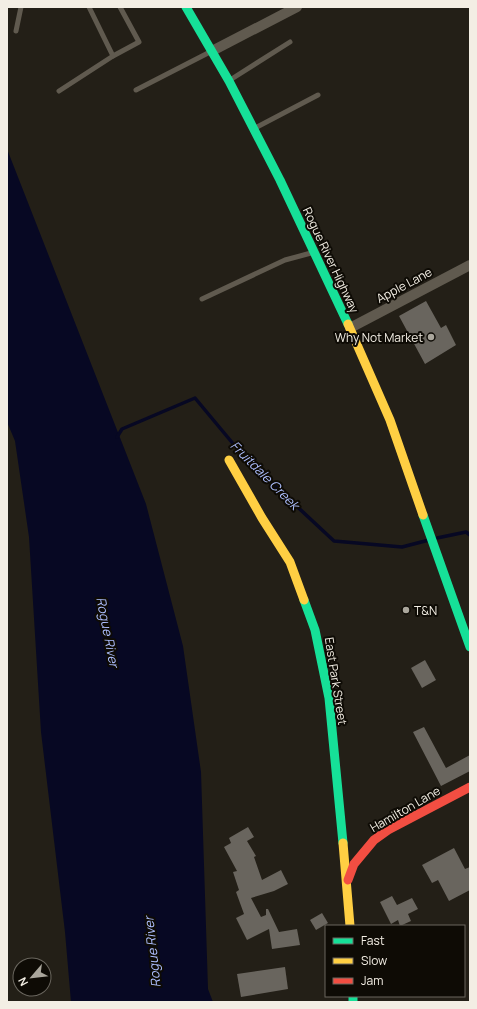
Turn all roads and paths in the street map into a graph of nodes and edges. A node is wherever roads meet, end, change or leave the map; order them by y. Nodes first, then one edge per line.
1 (21, 7) edge
2 (89, 7) edge
3 (120, 7) edge
4 (186, 7) edge
5 (297, 7) edge
6 (16, 31) dead end
7 (290, 42) dead end
8 (212, 51) junction
9 (113, 56) junction
10 (229, 81) junction
11 (136, 90) dead end
12 (59, 91) dead end
13 (318, 95) dead end
14 (254, 128) junction
15 (314, 252) junction
16 (470, 265) edge
17 (202, 299) dead end
18 (350, 328) junction
19 (229, 460) dead end
20 (470, 647) edge
21 (470, 787) edge
22 (347, 880) junction
23 (350, 925) edge

1 - 6 lane
2 - 9 lane
3 - 9 lane
4 - 8 main road, Rogue River Highway
5 - 8 street
7 - 10 lane
8 - 10 main road, Rogue River Highway
8 - 11 lane
9 - 12 lane
10 - 14 main road, Rogue River Highway
13 - 14 lane
14 - 15 main road, Rogue River Highway
15 - 17 lane
15 - 18 main road, Rogue River Highway
16 - 18 street, Apple Lane
18 - 20 main road, Rogue River Highway
19 - 22 main road, East Park Street
21 - 22 main road, Hamilton Lane
22 - 23 main road, East Park Street

